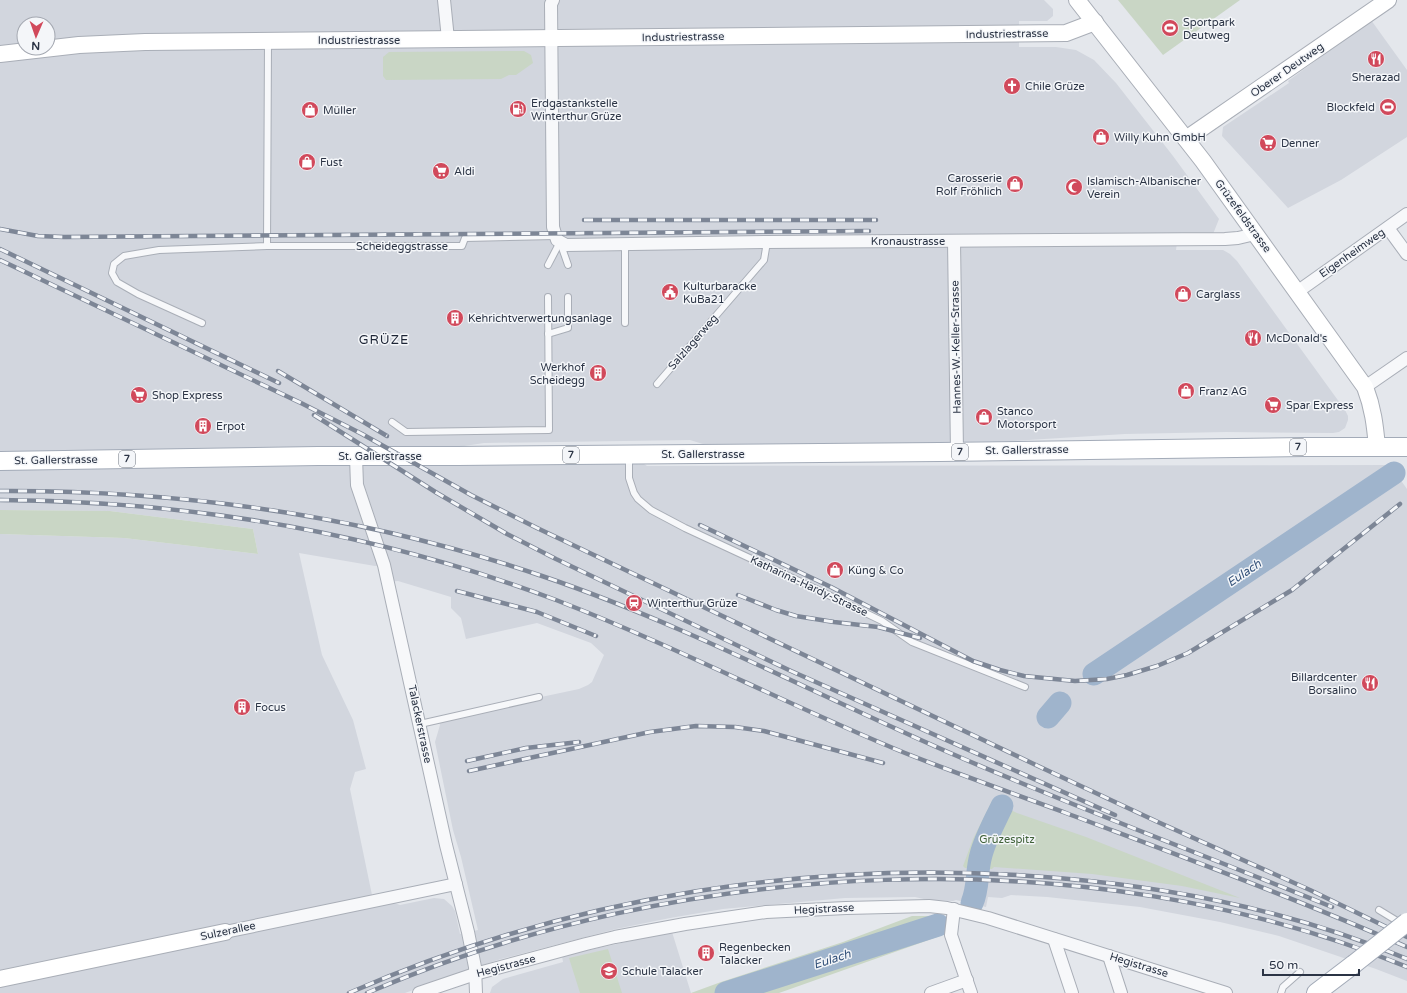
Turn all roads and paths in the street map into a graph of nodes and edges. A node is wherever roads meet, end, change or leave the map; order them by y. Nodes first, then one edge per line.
1 (444, 0) edge
2 (553, 0) edge
3 (1077, 0) edge
4 (1388, 0) edge
5 (1095, 22) junction
6 (552, 38) junction
7 (448, 39) junction
8 (268, 40) junction
9 (0, 54) edge
10 (1186, 139) junction
11 (1407, 214) edge
12 (1388, 228) junction
13 (1256, 234) junction
14 (557, 239) junction
15 (954, 241) junction
16 (767, 242) junction
17 (625, 244) junction
18 (267, 246) junction
19 (1407, 254) edge
20 (548, 265) dead end
21 (568, 265) dead end
22 (1296, 292) junction
23 (548, 297) dead end
24 (568, 297) dead end
25 (202, 323) dead end
26 (625, 323) dead end
27 (548, 334) junction
28 (1407, 358) edge
29 (657, 384) dead end
30 (1365, 387) junction
31 (392, 422) dead end
32 (1377, 447) junction
33 (1407, 447) edge
34 (957, 452) junction
35 (628, 454) junction
36 (356, 456) junction
37 (0, 461) edge
38 (1025, 687) dead end
39 (539, 698) dead end
40 (420, 724) junction
41 (456, 884) junction
42 (954, 909) junction
43 (1380, 910) dead end
44 (1407, 922) edge
45 (1407, 926) edge
46 (225, 932) joint
47 (1054, 939) junction
48 (1109, 956) junction
49 (1300, 972) dead end
50 (475, 974) junction
51 (0, 979) edge
52 (967, 980) junction
53 (1201, 990) edge
54 (419, 993) edge
55 (476, 993) edge
56 (931, 993) edge
57 (971, 993) edge
58 (1072, 993) edge
59 (1121, 993) edge
60 (1226, 993) edge
61 (1281, 993) edge
62 (1316, 993) edge

1 - 7 street
2 - 6 street
3 - 5 street, Grüzefeldstrasse
4 - 10 street, Oberer Deutweg
5 - 6 street, Industriestrasse
5 - 10 street, Grüzefeldstrasse
6 - 7 street, Industriestrasse
6 - 14 street
7 - 8 street, Industriestrasse
8 - 9 street, Industriestrasse
8 - 18 lane
10 - 13 street, Grüzefeldstrasse
11 - 12 street, Eigenheimweg
12 - 19 street
12 - 22 street, Eigenheimweg
13 - 15 street, Kronaustrasse
13 - 22 street, Grüzefeldstrasse
14 - 17 street, Kronaustrasse
14 - 18 lane, Scheideggstrasse
14 - 20 lane
14 - 21 lane
15 - 16 street, Kronaustrasse
15 - 34 street, Hannes-W.-Keller-Strasse
16 - 17 street, Kronaustrasse
16 - 29 lane, Salzlagerweg
17 - 26 lane
18 - 25 lane
22 - 30 street, Grüzefeldstrasse
23 - 27 lane
24 - 27 lane
27 - 31 lane
28 - 30 street
30 - 32 street, Grüzefeldstrasse
32 - 33 main road, St. Gallerstrasse / 7
32 - 34 main road, St. Gallerstrasse / 7
34 - 35 main road, St. Gallerstrasse / 7
35 - 36 main road, St. Gallerstrasse / 7
35 - 38 lane, Katharina-Hardy-Strasse
36 - 37 main road, St. Gallerstrasse / 7
36 - 40 street, Talackerstrasse
39 - 40 lane
40 - 41 street, Talackerstrasse
41 - 46 street, Sulzerallee
41 - 50 street, Talackerstrasse
42 - 47 street, Hegistrasse
42 - 50 street, Hegistrasse
42 - 52 street
43 - 45 lane
44 - 62 main road, bridge
46 - 51 street, Sulzerallee
47 - 48 street, Hegistrasse
47 - 58 street
48 - 53 street, Hegistrasse
48 - 59 street
49 - 61 lane
50 - 54 street, Hegistrasse
50 - 55 street, Talackerstrasse
52 - 56 street
52 - 57 street
53 - 60 street, Hegistrasse

